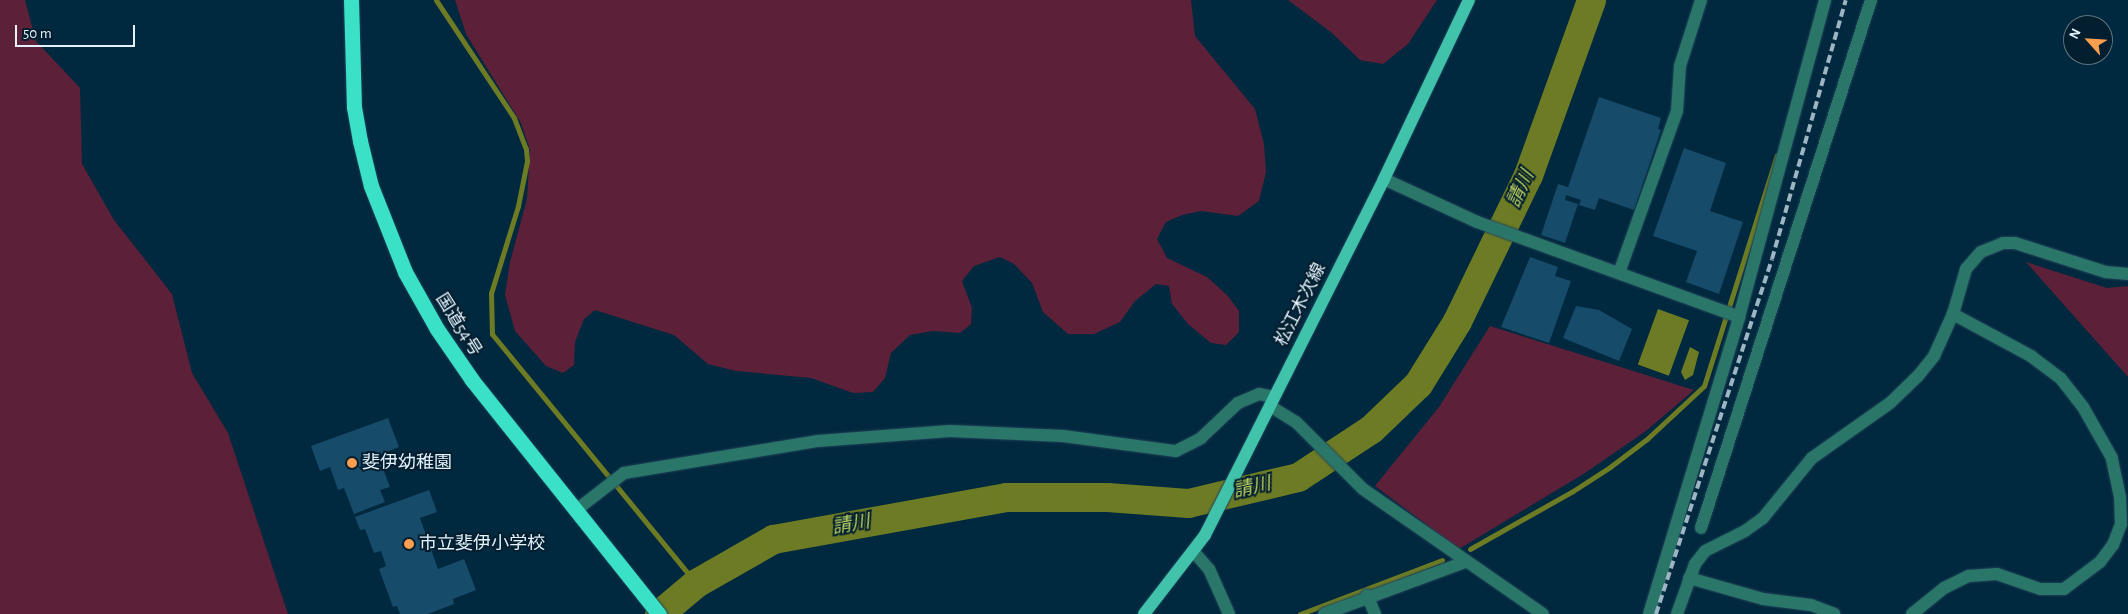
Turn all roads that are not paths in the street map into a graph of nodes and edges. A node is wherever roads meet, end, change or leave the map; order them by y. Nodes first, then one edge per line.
1 (351, 0) edge
2 (1469, 0) edge
3 (1701, 0) edge
4 (1825, 0) edge
5 (1871, 0) edge
6 (1384, 179) junction
7 (1619, 273) junction
8 (2128, 274) edge
9 (1731, 314) junction
10 (1953, 314) junction
11 (1272, 401) junction
12 (575, 511) junction
13 (1701, 528) dead end
14 (1194, 552) junction
15 (1465, 562) junction
16 (1689, 578) junction
17 (1367, 596) junction
18 (659, 614) edge
19 (1144, 614) edge
20 (1229, 614) edge
21 (1324, 614) edge
22 (1375, 614) edge
23 (1543, 614) edge
24 (1648, 614) edge
25 (1677, 614) edge
26 (1834, 614) edge
27 (1912, 614) edge

1 - 12 highway, 国道54号
2 - 6 main road, 松江木次線
3 - 7 street
4 - 9 street
5 - 13 street
6 - 7 street
6 - 11 main road, 松江木次線
7 - 9 street
8 - 10 street
9 - 24 street
10 - 16 street
10 - 27 street
11 - 12 street
11 - 14 main road, 松江木次線
11 - 15 street
12 - 18 highway, 国道54号
14 - 19 main road, 松江木次線
14 - 20 street
15 - 17 street
15 - 23 street
16 - 25 street
16 - 26 street
17 - 21 street
17 - 22 street

